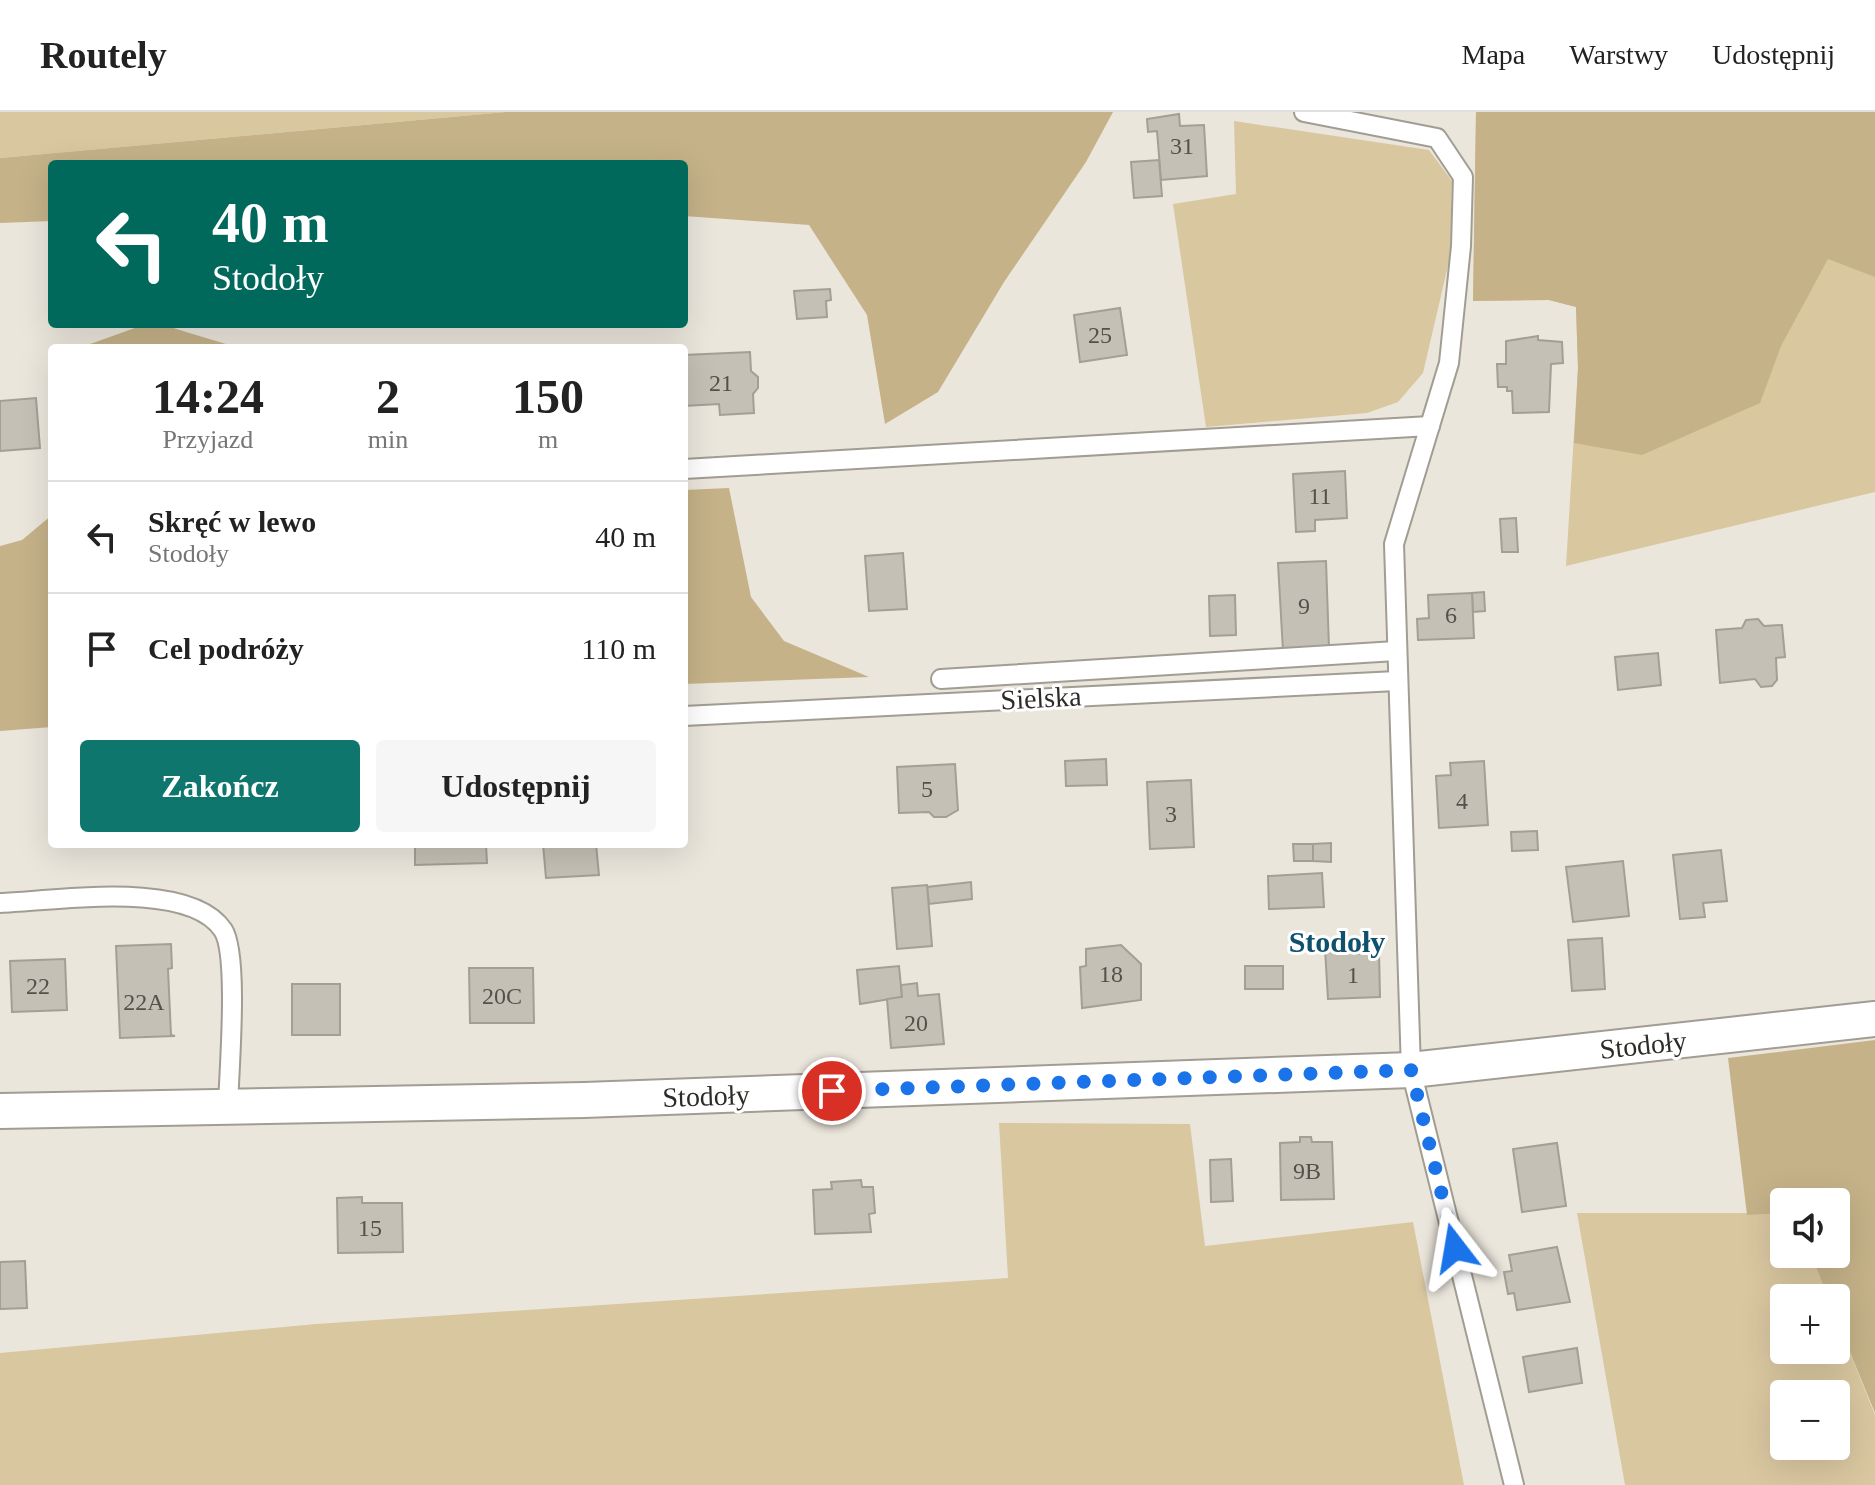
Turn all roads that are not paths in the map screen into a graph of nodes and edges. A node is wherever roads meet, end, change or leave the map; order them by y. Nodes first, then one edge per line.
1 (1304, 112) edge
2 (1430, 426) junction
3 (688, 469) edge
4 (1396, 651) junction
5 (941, 679) dead end
6 (1397, 681) junction
7 (688, 716) edge
8 (0, 903) edge
9 (1875, 1019) edge
10 (1411, 1070) junction
11 (228, 1106) junction
12 (0, 1111) edge
13 (1514, 1485) edge

1 - 2 lane
2 - 3 lane
2 - 4 lane
4 - 5 lane, Sielska
4 - 6 lane
6 - 7 lane, Sielska
6 - 10 lane
8 - 11 lane
9 - 10 street, Stodoły
10 - 11 street, Stodoły
10 - 13 lane
11 - 12 street, Stodoły

